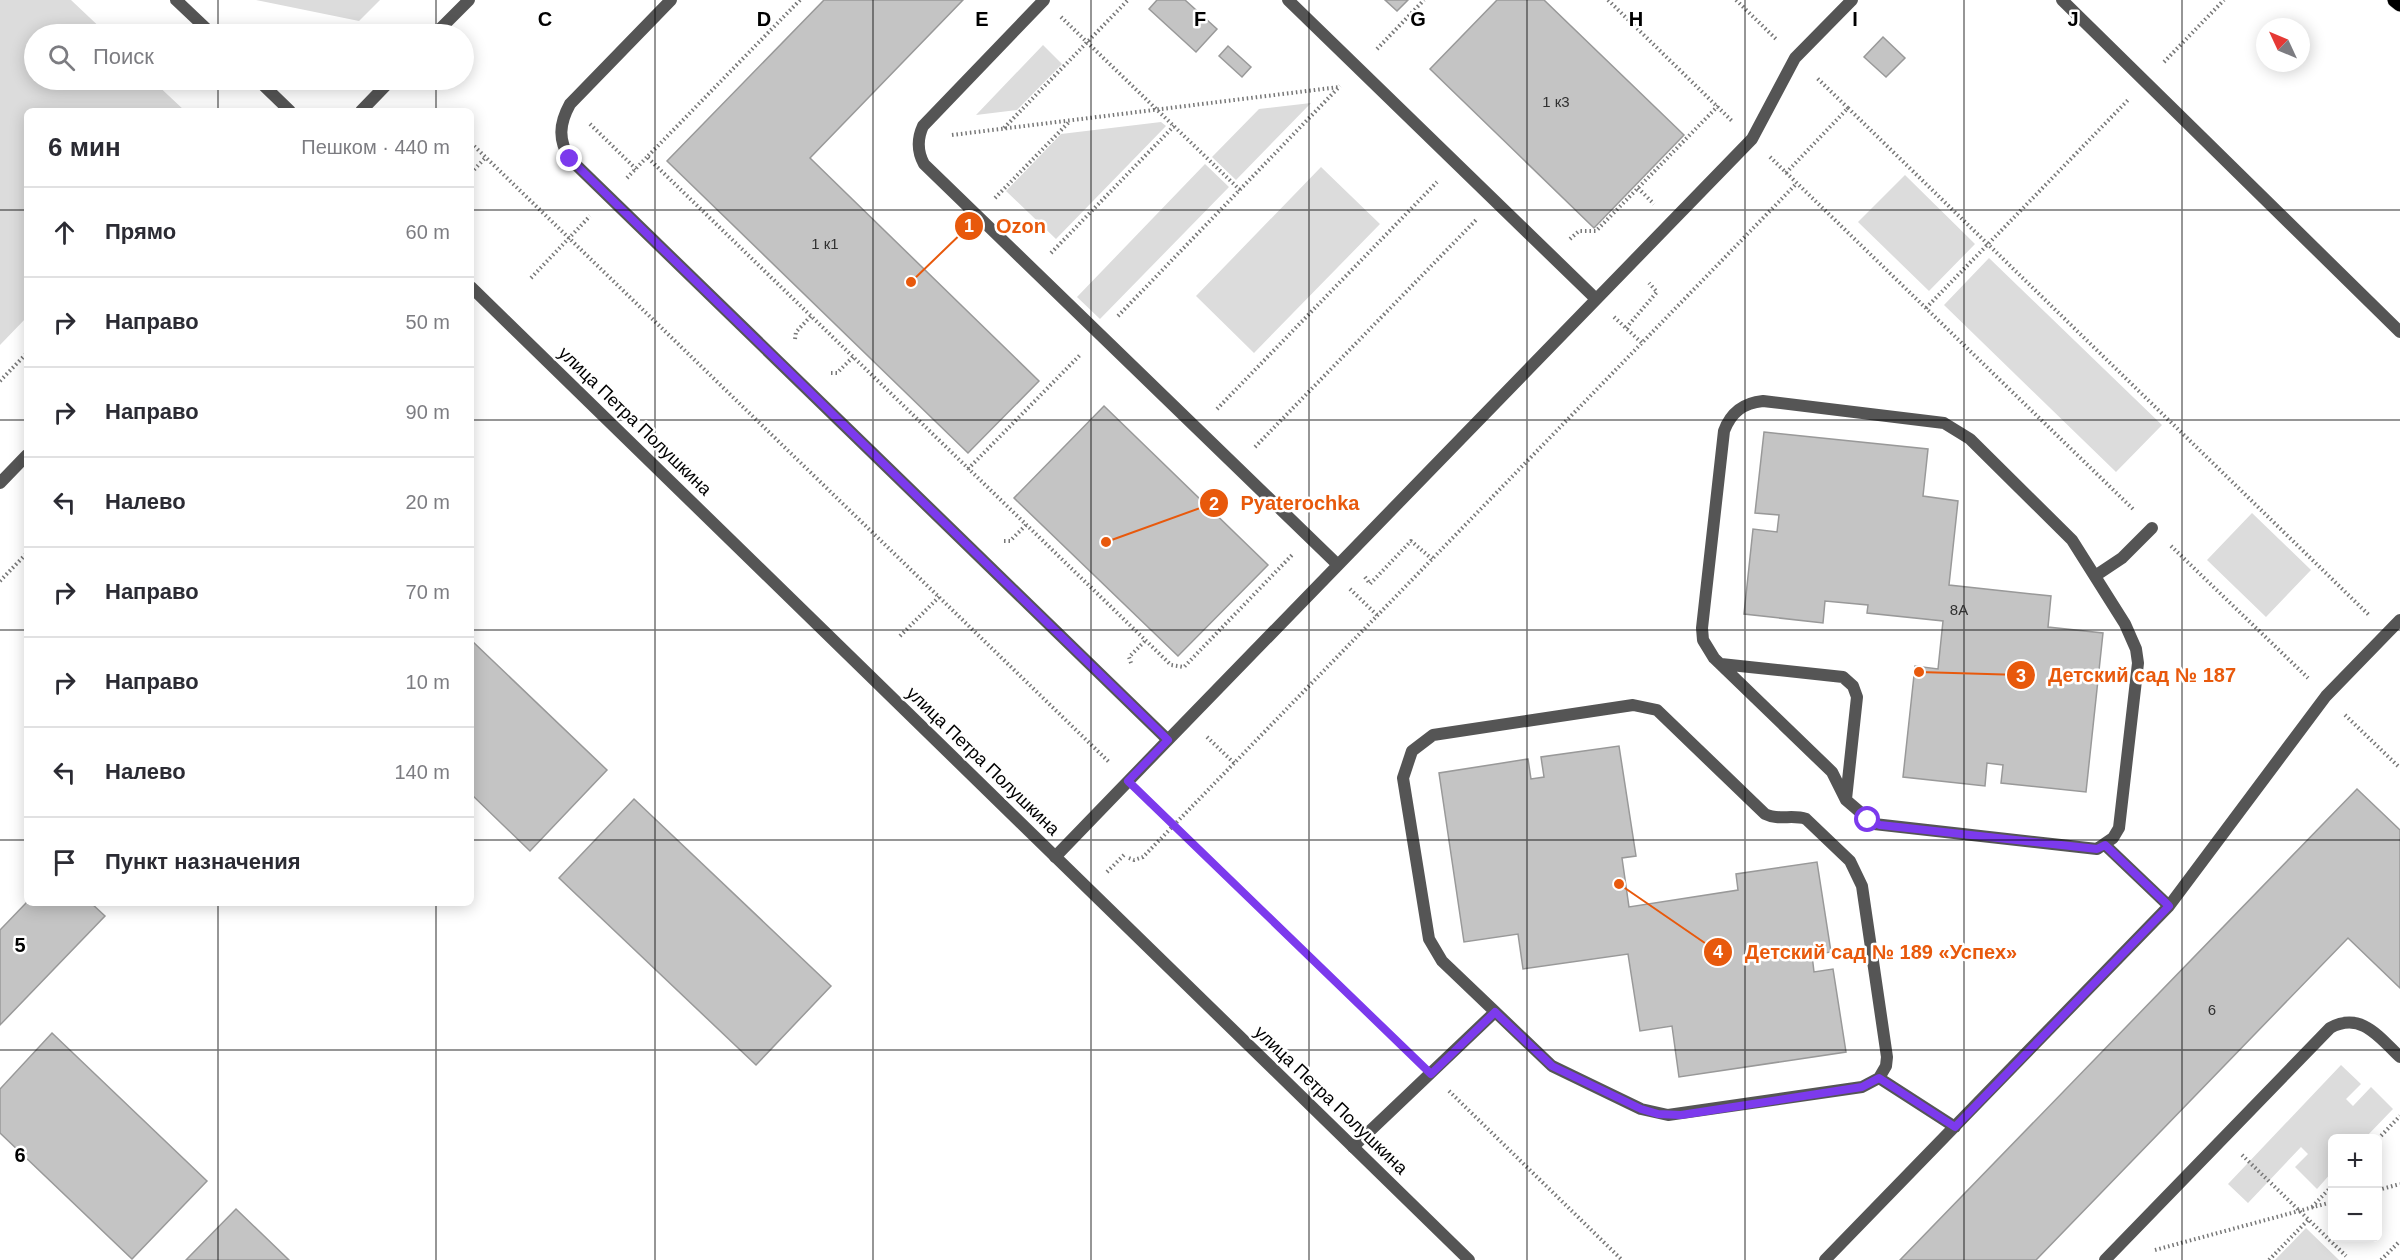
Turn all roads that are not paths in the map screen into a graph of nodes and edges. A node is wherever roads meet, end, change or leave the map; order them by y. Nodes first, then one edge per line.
1 (176, 0) edge
2 (468, 0) edge
3 (671, 0) edge
4 (1044, 0) edge
5 (1288, 0) edge
6 (1852, 0) edge
7 (2062, 0) edge
8 (2395, 0) edge
9 (2400, 4) edge
10 (201, 24) edge
11 (445, 24) edge
12 (268, 90) edge
13 (382, 90) edge
14 (287, 108) edge
15 (364, 108) edge
16 (474, 290) edge
17 (1596, 300) junction
18 (2400, 332) edge
19 (24, 458) edge
20 (0, 483) edge
21 (2152, 528) road end
22 (1338, 565) junction
23 (2095, 576) junction
24 (2400, 620) edge
25 (1721, 664) junction
26 (1168, 740) junction
27 (1846, 800) junction
28 (2105, 845) junction
29 (1055, 857) junction
30 (2169, 906) junction
31 (1495, 1012) junction
32 (2400, 1057) edge
33 (1879, 1078) junction
34 (1955, 1127) junction
35 (1353, 1147) junction
36 (1469, 1260) edge
37 (1826, 1260) edge
38 (2105, 1260) edge

1 - 10 street
2 - 11 street
3 - 26 street
4 - 22 street
5 - 17 street
6 - 17 street
7 - 18 street
8 - 9 main road
12 - 14 street
13 - 15 street
16 - 29 street, улица Петра Полушкина
17 - 22 street
19 - 20 street
21 - 23 street
22 - 26 street
23 - 25 street
23 - 28 street
24 - 30 street
25 - 27 street
25 - 27 street
26 - 29 street
27 - 28 street
28 - 30 street
29 - 35 street, улица Петра Полушкина
30 - 34 street
31 - 33 street
31 - 33 street
31 - 35 street
32 - 38 street
33 - 34 street
34 - 37 street
35 - 36 street, улица Петра Полушкина

